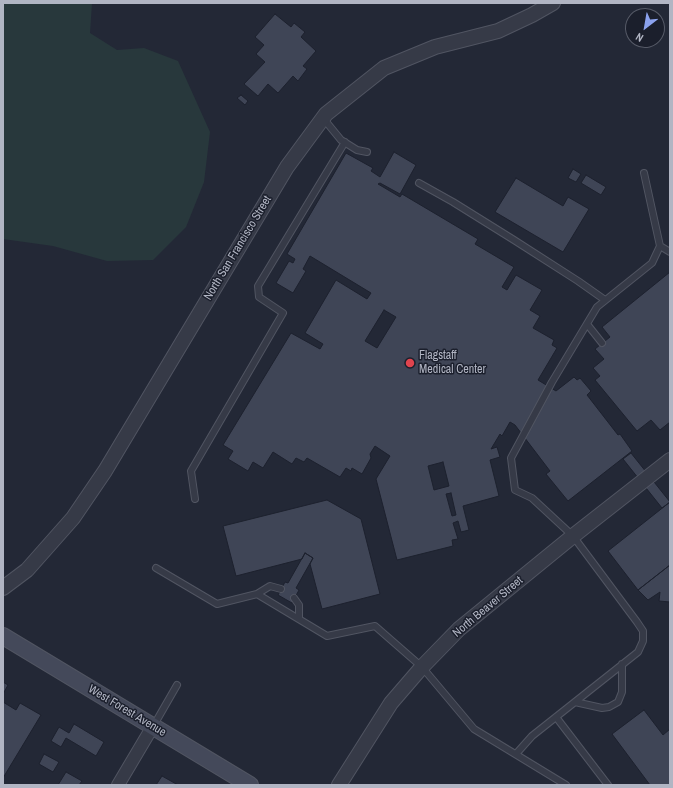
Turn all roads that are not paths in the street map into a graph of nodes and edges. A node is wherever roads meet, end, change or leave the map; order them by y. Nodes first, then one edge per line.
1 (553, 3) edge
2 (323, 118) junction
3 (345, 142) junction
4 (367, 152) dead end
5 (644, 174) dead end
6 (419, 183) dead end
7 (660, 246) junction
8 (670, 252) edge
9 (606, 300) junction
10 (587, 324) junction
11 (602, 343) dead end
12 (670, 460) edge
13 (195, 499) dead end
14 (573, 536) junction
15 (156, 568) dead end
16 (3, 588) edge
17 (281, 590) dead end
18 (257, 594) junction
19 (294, 598) dead end
20 (299, 620) junction
21 (3, 636) edge
22 (622, 664) junction
23 (422, 666) junction
24 (177, 685) dead end
25 (575, 702) junction
26 (556, 717) junction
27 (153, 726) junction
28 (516, 754) junction
29 (118, 785) edge
30 (250, 785) edge
31 (339, 785) edge
32 (566, 785) edge
33 (608, 785) edge

1 - 2 street, North San Francisco Street
2 - 3 lane
2 - 16 street, North San Francisco Street
3 - 4 lane
3 - 13 lane
5 - 7 lane
6 - 9 lane
7 - 8 lane
7 - 9 lane
9 - 10 lane
10 - 11 lane
10 - 14 lane
12 - 14 street, North Beaver Street
14 - 22 lane
14 - 23 street, North Beaver Street
15 - 18 lane
17 - 18 lane
18 - 20 lane
19 - 20 lane
20 - 23 lane
21 - 27 main road, West Forest Avenue
22 - 25 lane
22 - 25 lane
23 - 28 lane
23 - 31 street, North Beaver Street
24 - 27 lane
25 - 26 lane
26 - 28 lane
26 - 33 lane
27 - 29 street
27 - 30 main road, West Forest Avenue
28 - 32 lane

